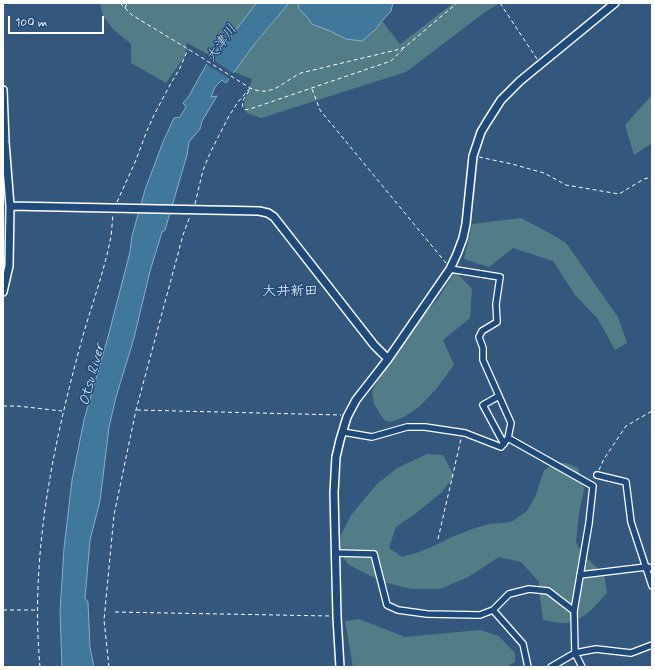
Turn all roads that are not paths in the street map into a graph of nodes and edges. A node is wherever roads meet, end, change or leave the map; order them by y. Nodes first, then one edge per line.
1 (615, 3) edge
2 (3, 90) edge
3 (6, 193) edge
4 (10, 206) junction
5 (450, 270) junction
6 (3, 292) edge
7 (388, 359) junction
8 (499, 396) junction
9 (343, 432) junction
10 (508, 438) junction
11 (504, 444) junction
12 (597, 475) road end
13 (335, 553) junction
14 (649, 568) edge
15 (580, 575) junction
16 (652, 586) edge
17 (493, 610) junction
18 (574, 611) junction
19 (652, 645) edge
20 (575, 653) junction
21 (340, 667) edge
22 (528, 667) edge
23 (551, 667) edge
24 (582, 667) edge

1 - 5 street
2 - 3 street
3 - 4 street
4 - 6 street
4 - 7 street
5 - 7 street
5 - 8 street
7 - 9 street
8 - 10 street
8 - 11 street
9 - 11 street
9 - 13 street
10 - 11 street
10 - 15 street
12 - 14 street
13 - 17 street
13 - 21 street
14 - 15 street
14 - 16 street
15 - 18 street
17 - 18 street
17 - 22 street
18 - 20 street
19 - 20 street
20 - 23 street
20 - 24 street

